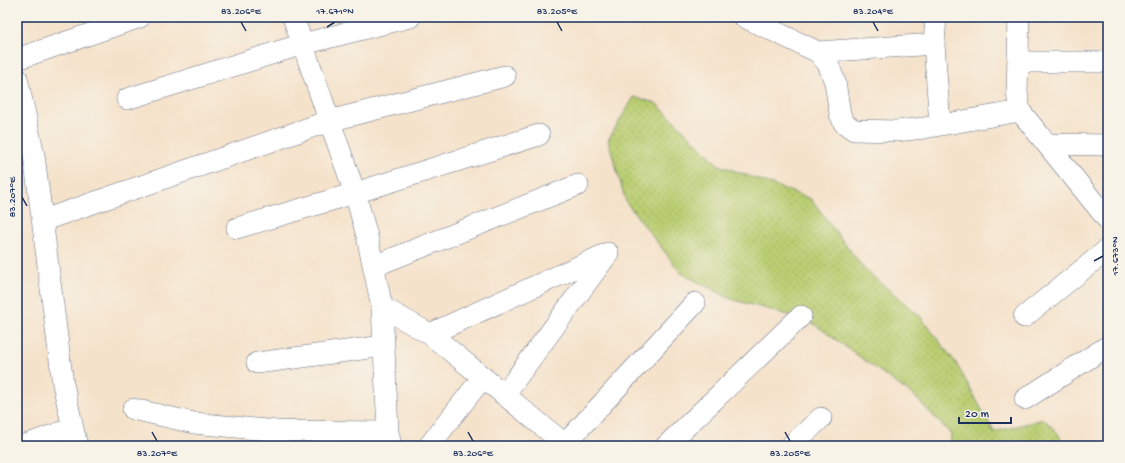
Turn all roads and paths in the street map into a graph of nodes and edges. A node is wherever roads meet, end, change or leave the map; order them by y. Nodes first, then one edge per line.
1 (140, 17) edge
2 (293, 17) edge
3 (410, 17) edge
4 (744, 17) edge
5 (936, 17) edge
6 (1019, 17) edge
7 (302, 44) junction
8 (934, 44) junction
9 (818, 52) junction
10 (17, 59) edge
11 (1018, 62) junction
12 (1108, 62) edge
13 (505, 76) dead end
14 (17, 78) edge
15 (127, 100) dead end
16 (1020, 111) junction
17 (329, 121) junction
18 (940, 125) junction
19 (539, 135) dead end
20 (1047, 144) junction
21 (1108, 145) edge
22 (26, 157) edge
23 (578, 185) dead end
24 (355, 193) junction
25 (44, 220) junction
26 (1108, 220) edge
27 (237, 228) dead end
28 (1108, 249) edge
29 (374, 266) junction
30 (695, 303) dead end
31 (382, 307) junction
32 (801, 316) dead end
33 (1024, 317) dead end
34 (430, 334) junction
35 (384, 346) junction
36 (1108, 346) edge
37 (257, 363) dead end
38 (483, 377) junction
39 (504, 394) junction
40 (1025, 399) dead end
41 (133, 409) dead end
42 (821, 418) dead end
43 (75, 437) edge
44 (389, 439) edge
45 (555, 442) edge
46 (23, 446) edge
47 (429, 446) edge
48 (666, 446) edge
49 (791, 446) edge

1 - 10 street
2 - 7 street
3 - 7 street
4 - 9 street
5 - 8 street
6 - 11 street
7 - 15 street
7 - 17 street
8 - 9 street
8 - 18 street
9 - 18 street
11 - 12 street
11 - 16 street
13 - 17 street
14 - 22 street
16 - 18 street
16 - 20 street
17 - 24 street
17 - 25 street
19 - 24 street
20 - 21 street
20 - 26 street
22 - 25 street
23 - 29 street
24 - 27 street
24 - 29 street
25 - 43 street
28 - 33 street
29 - 31 street
30 - 45 street
31 - 34 street
31 - 35 street
32 - 48 street
34 - 38 street
34 - 39 street
35 - 37 street
35 - 44 street
36 - 40 street
38 - 39 street
38 - 47 street
39 - 45 street
41 - 44 street
42 - 49 street
43 - 46 street

